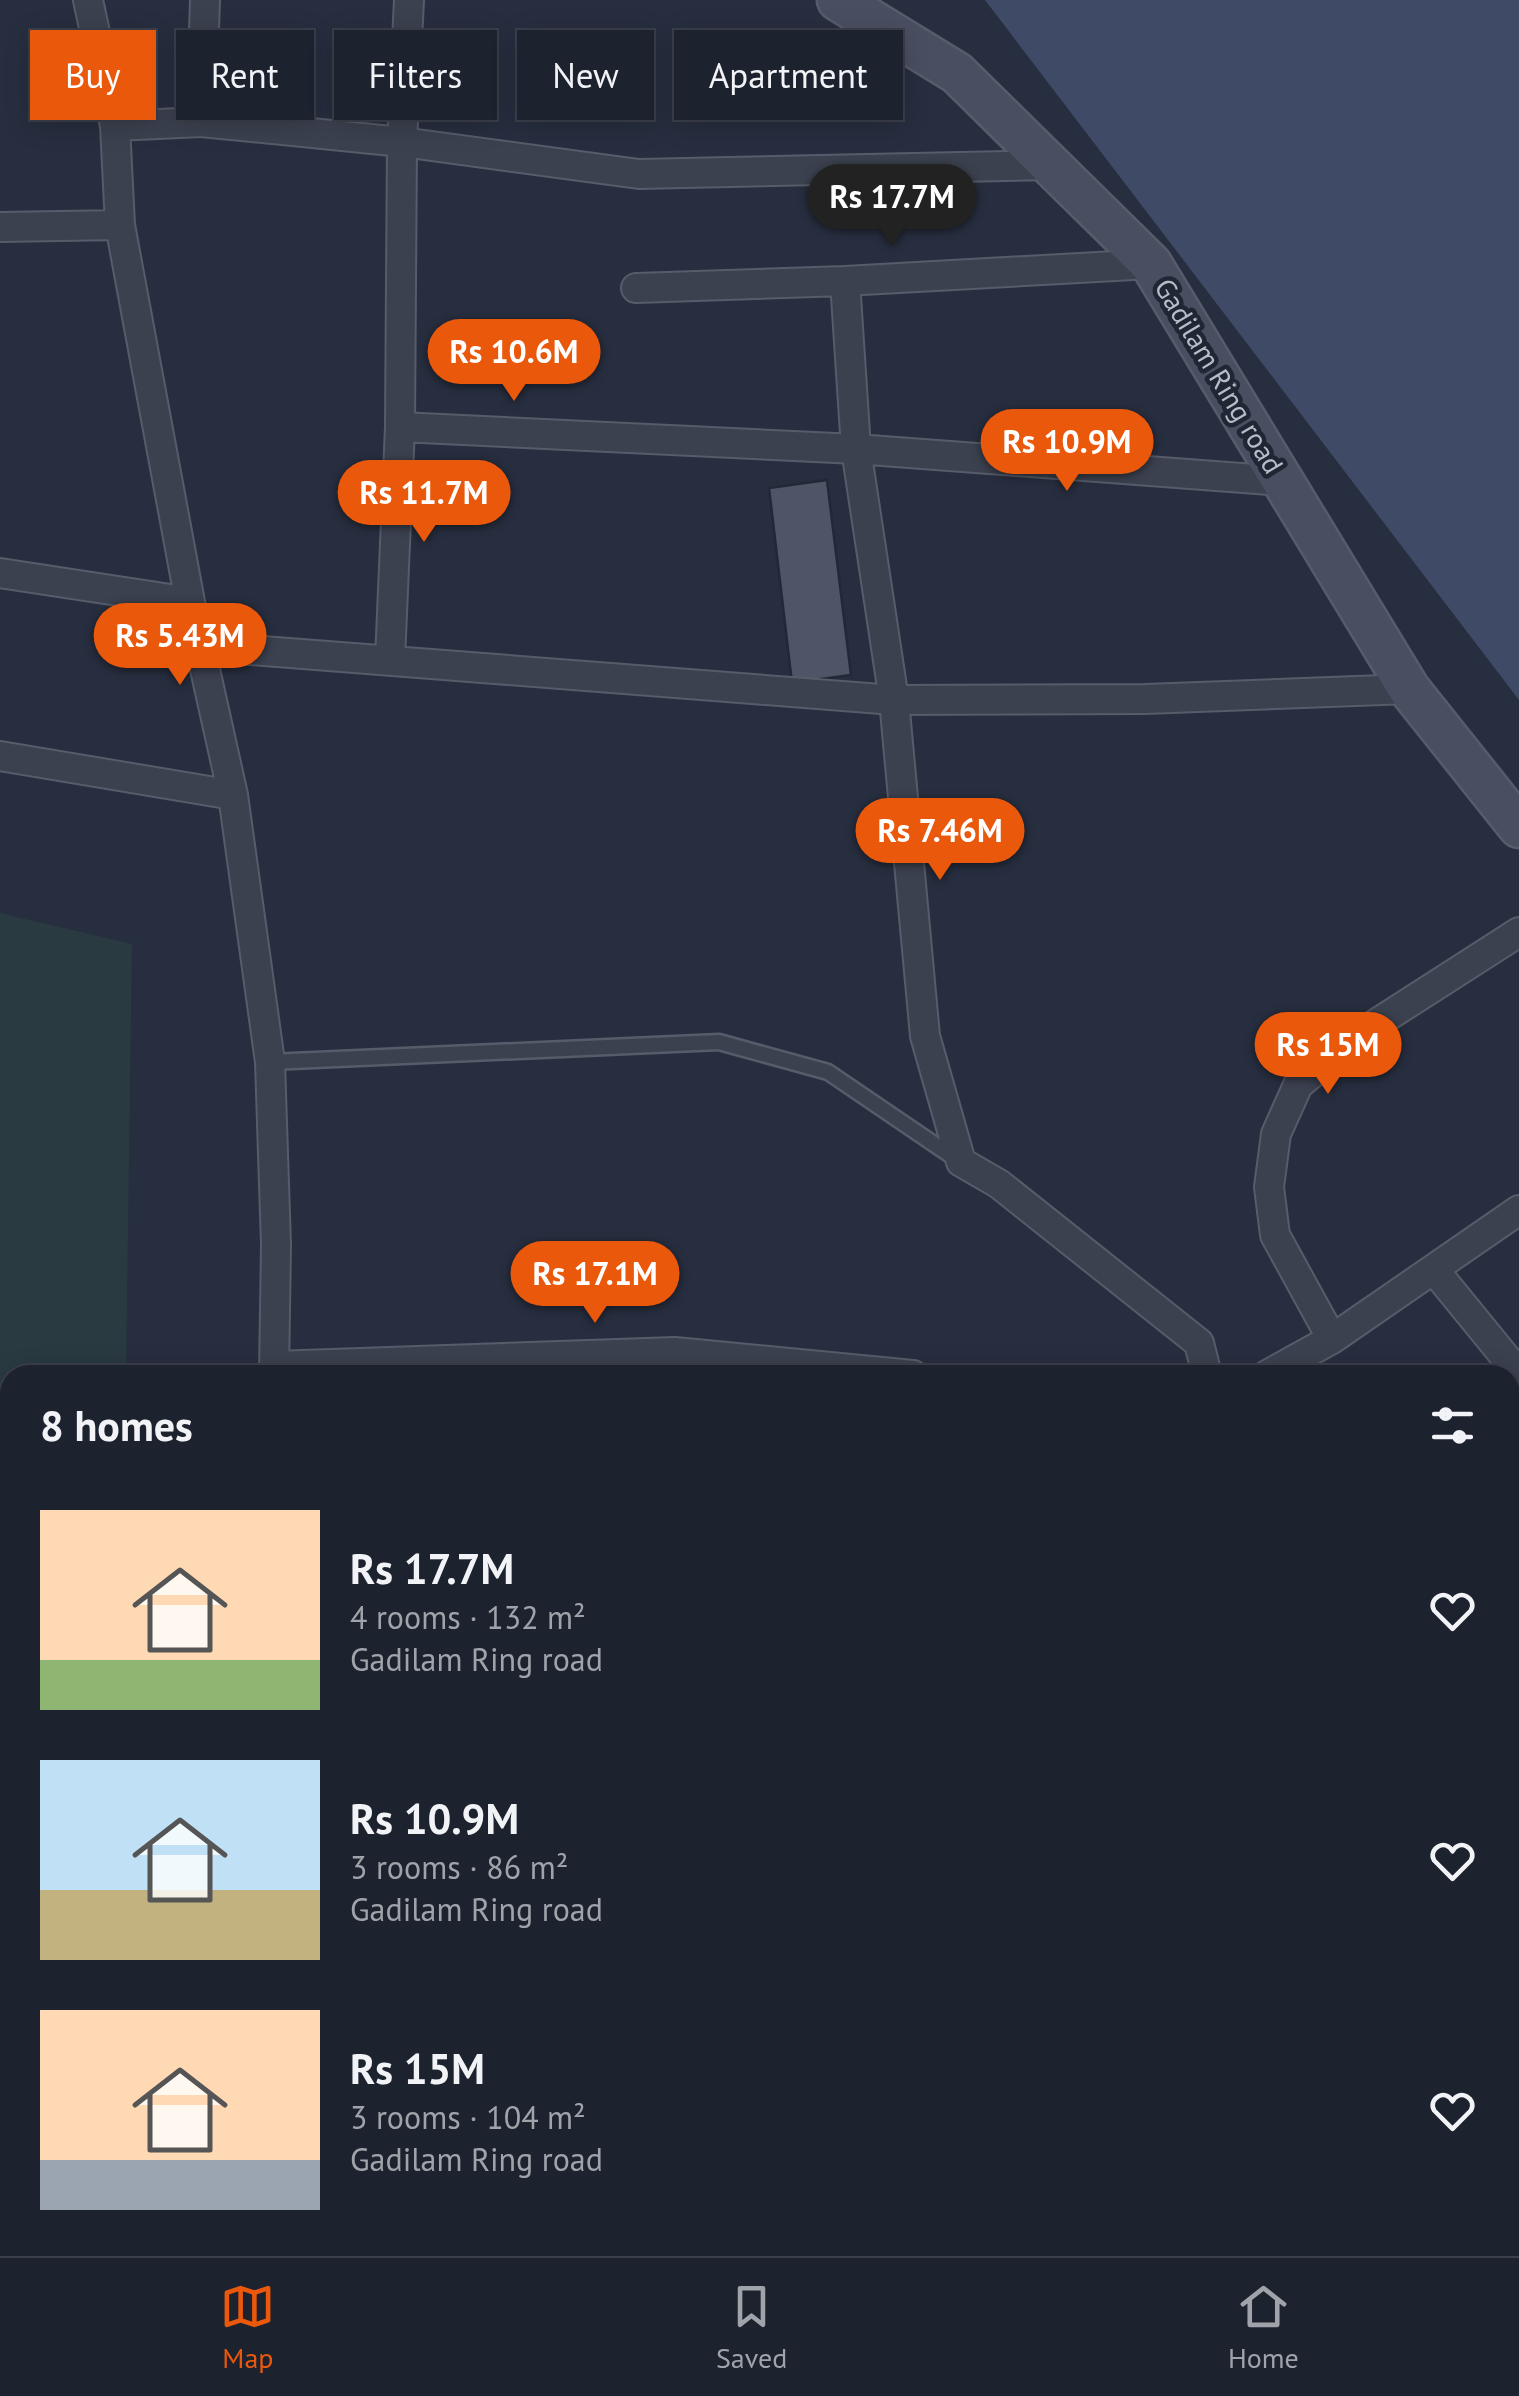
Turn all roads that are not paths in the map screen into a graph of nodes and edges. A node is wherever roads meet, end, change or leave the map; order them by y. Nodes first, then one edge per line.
1 (88, 0) edge
2 (204, 0) edge
3 (409, 0) edge
4 (838, 0) edge
5 (202, 122) junction
6 (115, 126) junction
7 (402, 142) junction
8 (1051, 165) junction
9 (120, 225) junction
10 (0, 227) edge
11 (1151, 264) junction
12 (845, 280) junction
13 (636, 288) dead end
14 (400, 427) junction
15 (856, 449) junction
16 (1283, 482) junction
17 (0, 574) edge
18 (190, 602) junction
19 (200, 646) junction
20 (390, 660) junction
21 (1409, 689) junction
22 (894, 700) junction
23 (0, 756) edge
24 (234, 795) junction
25 (1519, 827) edge
26 (1519, 932) edge
27 (270, 1062) junction
28 (960, 1162) junction
29 (1519, 1210) edge
30 (1435, 1271) junction
31 (1332, 1339) junction
32 (274, 1365) edge
33 (385, 1365) edge
34 (809, 1365) edge
35 (1204, 1365) edge
36 (1285, 1365) edge
37 (1512, 1365) edge

1 - 6 street
2 - 5 street
3 - 7 street
4 - 8 main road, Gadilam Ring road
5 - 6 street
5 - 7 street
6 - 9 street
7 - 8 street
7 - 14 street
8 - 11 main road, Gadilam Ring road
9 - 10 street
9 - 18 street
11 - 12 street
11 - 16 main road, Gadilam Ring road
12 - 13 street
12 - 15 street
14 - 15 street
14 - 20 street
15 - 16 street
15 - 22 street
16 - 21 main road, Gadilam Ring road
17 - 18 street
18 - 19 street
19 - 20 street
19 - 24 street
20 - 22 street
21 - 22 street
21 - 25 main road, Gadilam Ring road
22 - 28 street
23 - 24 street
24 - 27 street
26 - 31 street
27 - 28 lane
27 - 32 street
28 - 35 street
29 - 30 street
30 - 31 street
30 - 37 street
31 - 36 street
33 - 34 street

